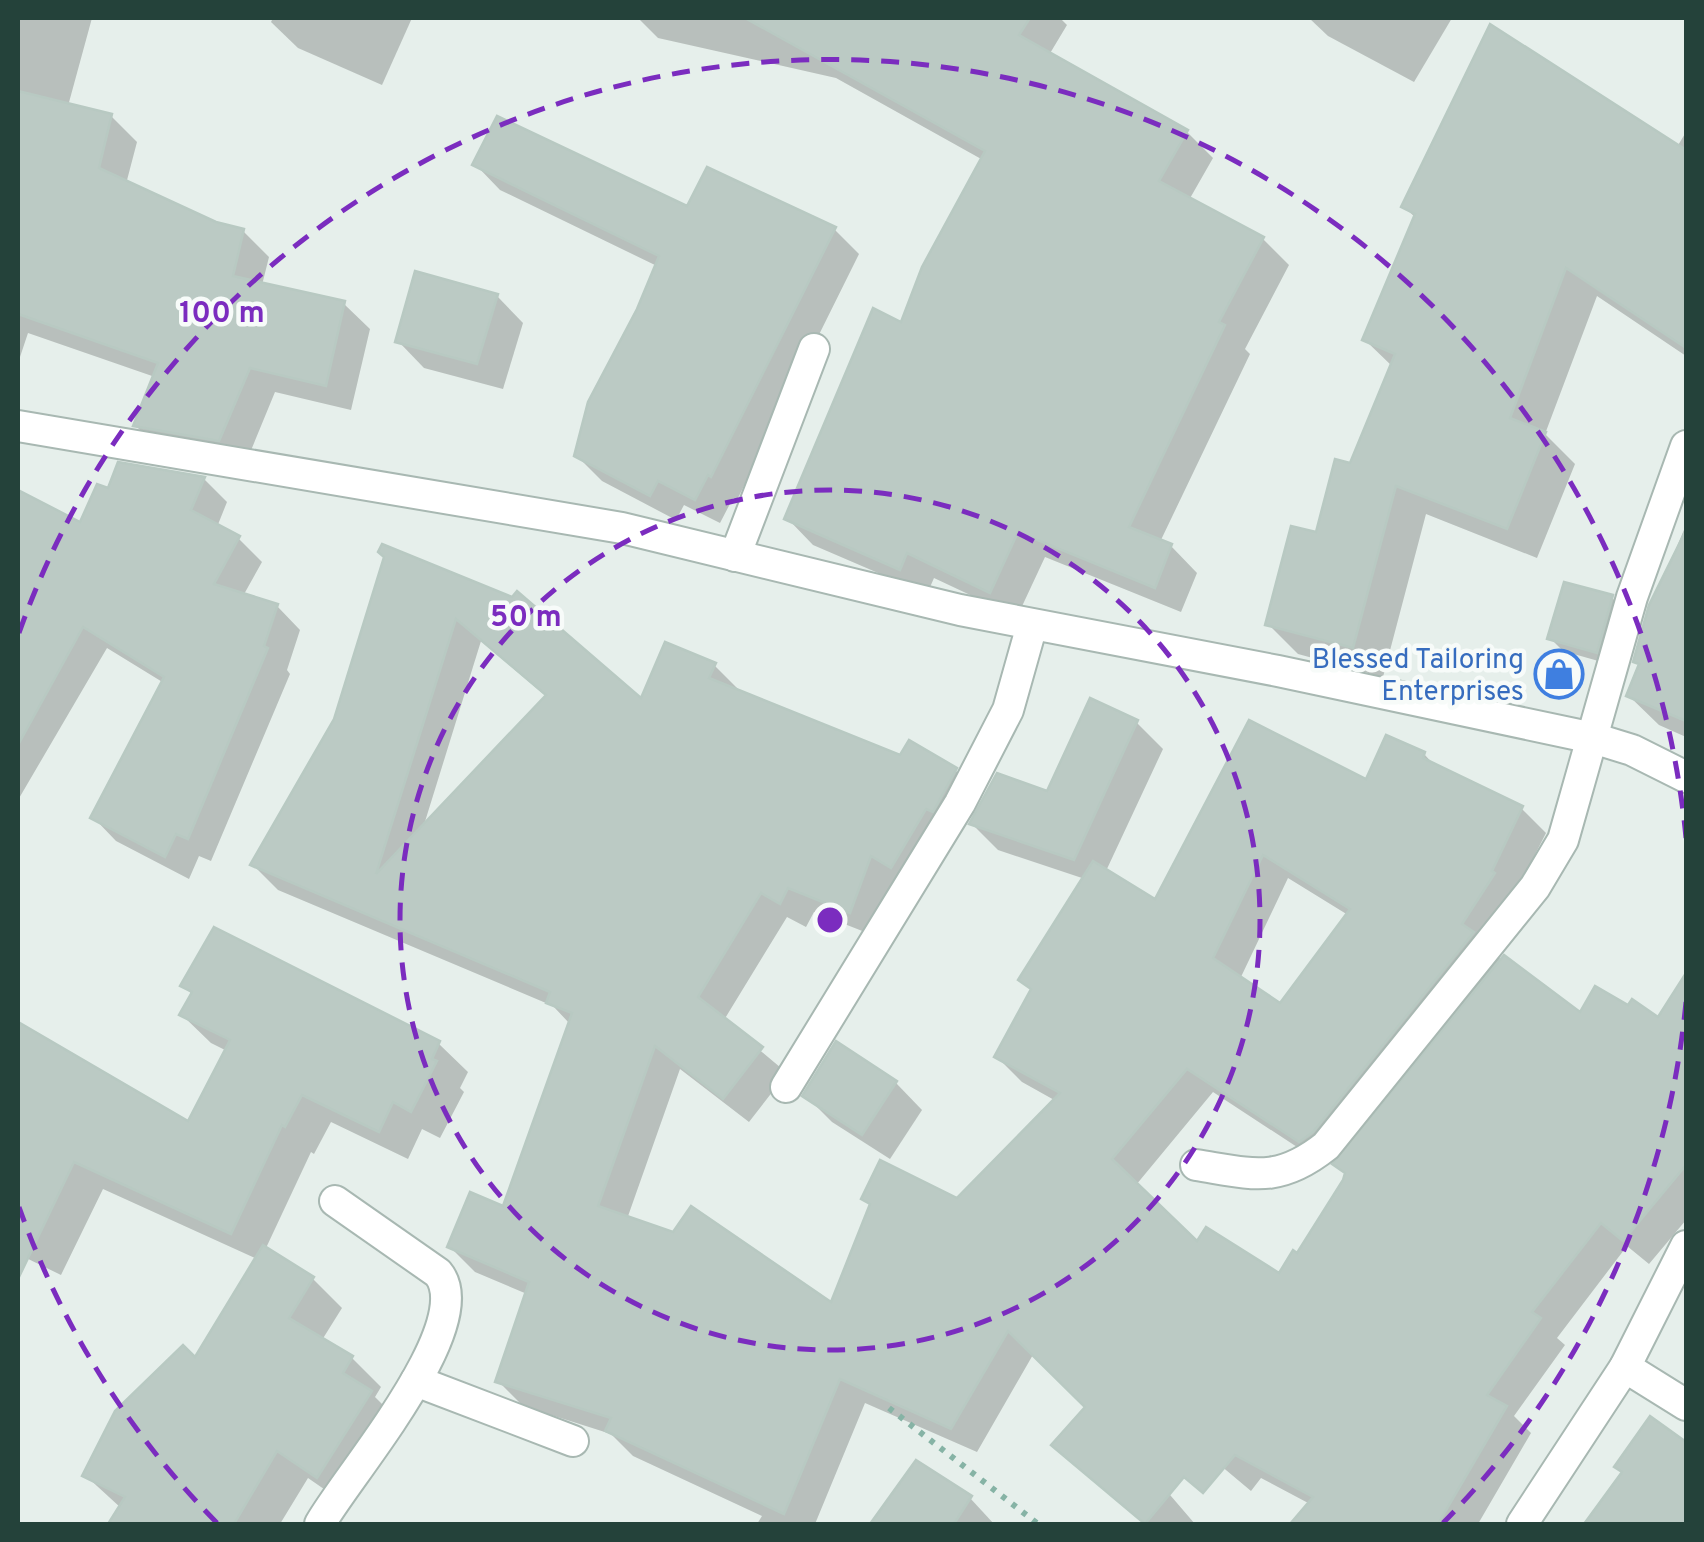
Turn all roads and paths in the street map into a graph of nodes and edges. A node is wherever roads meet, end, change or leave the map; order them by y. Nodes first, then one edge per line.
1 (814, 349) dead end
2 (18, 426) edge
3 (1686, 446) edge
4 (736, 556) junction
5 (1032, 625) junction
6 (1593, 738) junction
7 (1686, 777) edge
8 (786, 1088) dead end
9 (1196, 1165) dead end
10 (335, 1201) dead end
11 (1686, 1246) edge
12 (1625, 1367) junction
13 (416, 1381) junction
14 (1686, 1405) edge
15 (889, 1408) dead end
16 (573, 1441) dead end
17 (320, 1524) edge
18 (1038, 1524) edge
19 (1522, 1524) edge

1 - 4 street
2 - 4 street
3 - 6 street
4 - 5 street
5 - 6 street
5 - 8 street
6 - 7 street
6 - 9 street
10 - 13 street
11 - 12 street
12 - 14 street
12 - 19 street
13 - 16 street
13 - 17 street
15 - 18 path

